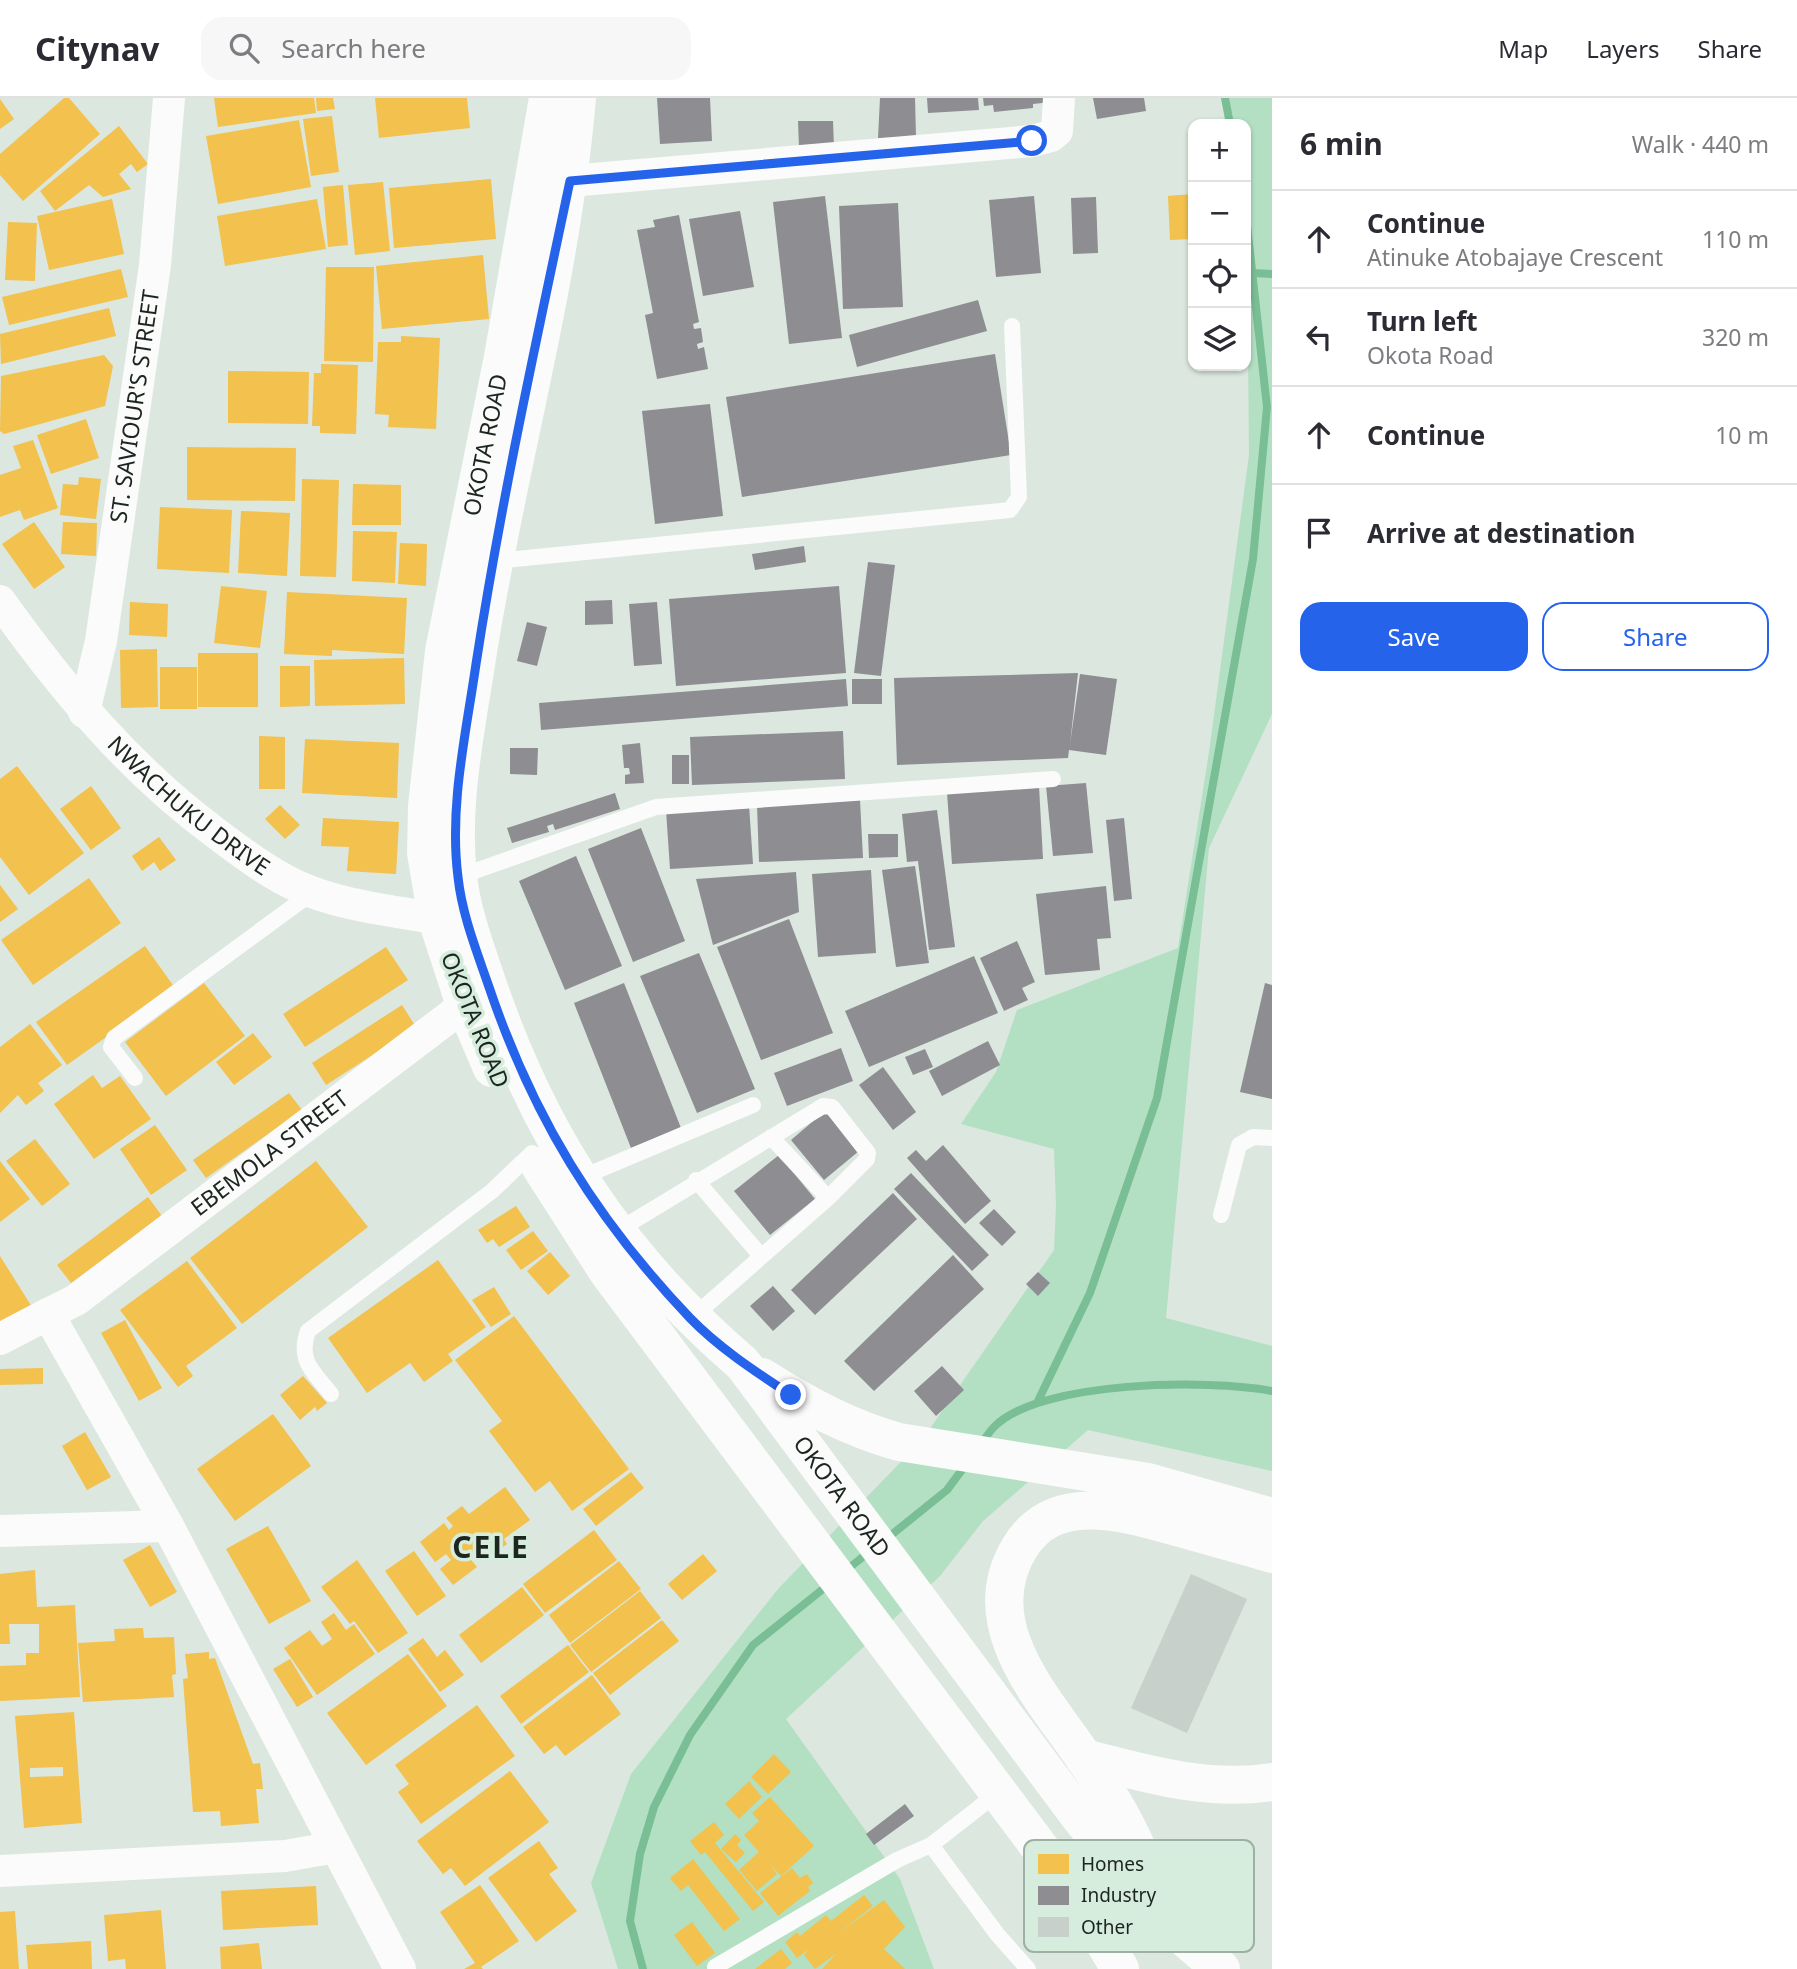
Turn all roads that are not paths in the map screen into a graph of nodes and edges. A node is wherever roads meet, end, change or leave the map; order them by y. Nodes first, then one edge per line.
1 (169, 98) edge
2 (548, 98) edge
3 (577, 98) edge
4 (1059, 98) edge
5 (570, 181) junction
6 (1012, 326) dead end
7 (518, 359) junction
8 (492, 562) junction
9 (0, 601) edge
10 (84, 712) junction
11 (1053, 779) dead end
12 (458, 877) junction
13 (313, 892) junction
14 (437, 919) junction
15 (465, 1005) junction
16 (135, 1078) dead end
17 (753, 1105) dead end
18 (771, 1137) junction
19 (1272, 1138) edge
20 (533, 1153) junction
21 (578, 1179) junction
22 (696, 1180) junction
23 (828, 1198) junction
24 (1221, 1215) dead end
25 (619, 1252) junction
26 (761, 1256) junction
27 (62, 1307) junction
28 (691, 1319) junction
29 (0, 1339) edge
30 (743, 1364) junction
31 (331, 1394) dead end
32 (1272, 1517) edge
33 (168, 1526) junction
34 (0, 1531) edge
35 (1272, 1554) edge
36 (1084, 1758) junction
37 (1272, 1782) edge
38 (999, 1792) junction
39 (1034, 1840) edge
40 (1100, 1840) edge
41 (1134, 1840) edge
42 (931, 1845) junction
43 (336, 1847) junction
44 (0, 1871) edge
45 (1110, 1952) edge
46 (1201, 1952) edge
47 (715, 1967) dead end
48 (400, 1969) edge
49 (1028, 1969) edge
50 (1120, 1969) edge
51 (1221, 1969) edge

1 - 10 street, ST. SAVIOUR'S STREET
2 - 7 main road, OKOTA ROAD
3 - 5 main road, OKOTA ROAD
4 - 5 street
5 - 7 main road, OKOTA ROAD
6 - 8 lane
7 - 8 main road, OKOTA ROAD
7 - 14 main road, OKOTA ROAD
8 - 12 main road, OKOTA ROAD
9 - 10 street, NWACHUKU DRIVE
10 - 13 street, NWACHUKU DRIVE
11 - 12 lane
12 - 21 main road, OKOTA ROAD
13 - 14 street, NWACHUKU DRIVE
13 - 16 lane
14 - 15 main road, OKOTA ROAD
15 - 20 main road, OKOTA ROAD
15 - 27 street, EBEMOLA STREET
17 - 21 lane
18 - 22 lane
18 - 23 lane
18 - 23 lane
19 - 24 lane
20 - 25 main road, OKOTA ROAD
20 - 31 lane
21 - 25 main road, OKOTA ROAD
22 - 25 lane
22 - 26 lane
23 - 26 lane
25 - 28 main road, OKOTA ROAD
25 - 38 main road, OKOTA ROAD
26 - 28 lane
27 - 29 street, EBEMOLA STREET
27 - 33 street
28 - 30 main road, OKOTA ROAD
30 - 32 main road
30 - 40 main road, OKOTA ROAD
33 - 34 street
33 - 43 street
35 - 36 main road
36 - 37 main road
36 - 41 main road
38 - 39 main road, OKOTA ROAD
38 - 42 lane
42 - 47 lane
42 - 49 lane
43 - 44 street
43 - 48 street
45 - 50 main road, OKOTA ROAD
46 - 51 main road, OKOTA ROAD

